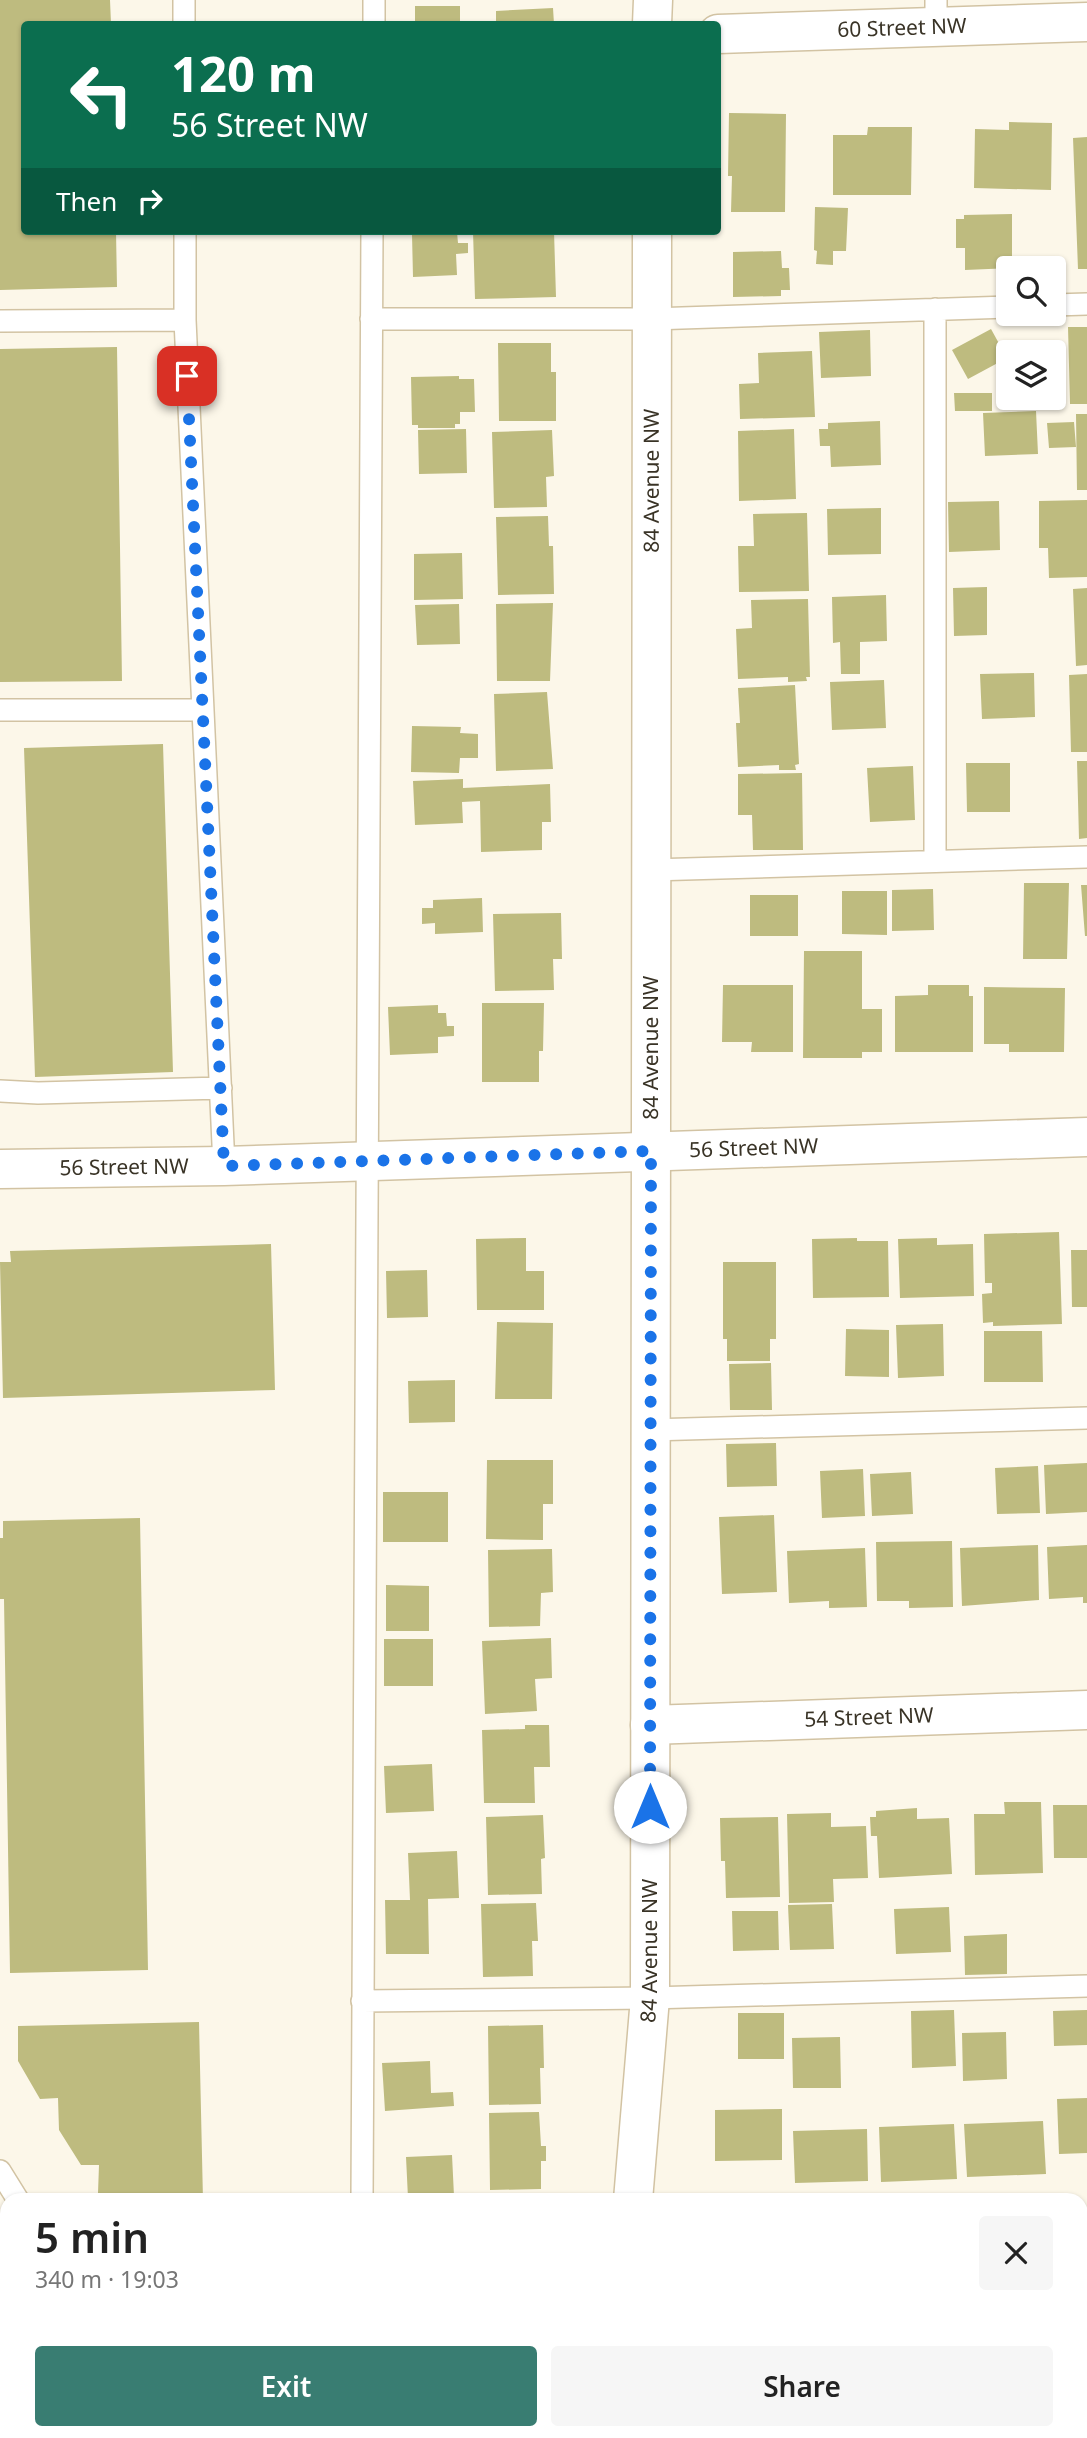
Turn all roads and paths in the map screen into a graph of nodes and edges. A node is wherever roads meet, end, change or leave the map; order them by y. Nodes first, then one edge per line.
1 (184, 0) edge
2 (374, 0) edge
3 (653, 0) edge
4 (936, 13) edge
5 (184, 21) edge
6 (374, 21) edge
7 (652, 21) edge
8 (1087, 22) edge
9 (721, 34) edge
10 (185, 235) edge
11 (372, 235) edge
12 (652, 235) edge
13 (1087, 304) edge
14 (1066, 305) edge
15 (996, 307) edge
16 (935, 309) junction
17 (371, 319) junction
18 (652, 319) junction
19 (185, 320) junction
20 (0, 321) edge
21 (0, 710) edge
22 (201, 710) junction
23 (1087, 857) edge
24 (935, 861) junction
25 (651, 870) junction
26 (221, 1088) junction
27 (0, 1091) edge
28 (1087, 1137) edge
29 (651, 1151) junction
30 (368, 1161) junction
31 (224, 1166) junction
32 (0, 1170) edge
33 (1087, 1418) edge
34 (650, 1430) junction
35 (1087, 1710) edge
36 (650, 1725) junction
37 (1087, 1986) edge
38 (650, 1998) junction
39 (362, 2001) junction
40 (0, 2171) edge
41 (14, 2193) edge
42 (362, 2193) edge
43 (634, 2193) edge

1 - 5 lane
2 - 6 lane
3 - 7 street
4 - 8 street, 60 Street NW
4 - 9 street, 60 Street NW
10 - 19 lane
11 - 17 lane
12 - 18 street, 84 Avenue NW
13 - 14 lane
15 - 16 lane
16 - 18 lane
16 - 24 lane
17 - 18 lane
17 - 30 lane
18 - 25 street, 84 Avenue NW
19 - 20 lane
19 - 22 lane
21 - 22 lane
22 - 26 lane
23 - 24 lane
24 - 25 lane
25 - 29 street, 84 Avenue NW
26 - 27 lane
26 - 31 lane
28 - 29 street, 56 Street NW
29 - 30 street, 56 Street NW
29 - 34 street, 84 Avenue NW
30 - 31 street, 56 Street NW
30 - 39 lane
31 - 32 street, 56 Street NW
33 - 34 lane
34 - 36 street, 84 Avenue NW
35 - 36 street, 54 Street NW
36 - 38 street, 84 Avenue NW
37 - 38 lane
38 - 39 lane
38 - 43 street, 84 Avenue NW
39 - 42 lane
40 - 41 lane

